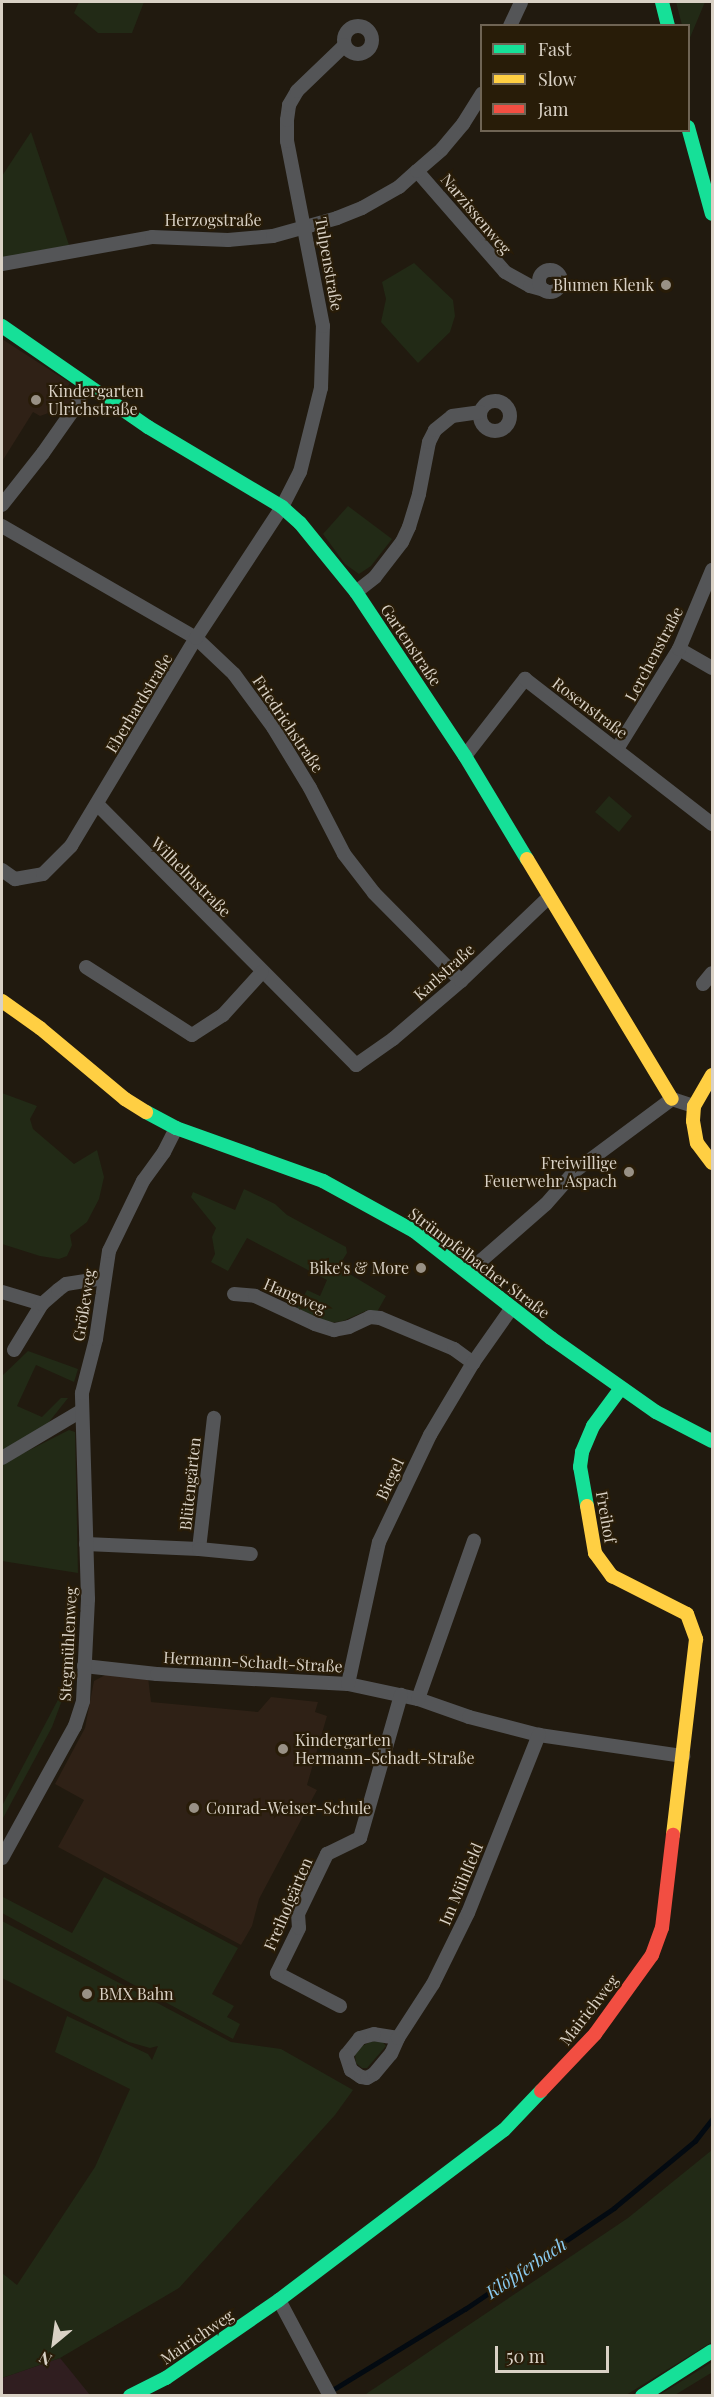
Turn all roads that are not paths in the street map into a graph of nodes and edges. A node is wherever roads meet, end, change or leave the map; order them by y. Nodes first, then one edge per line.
1 (521, 2) edge
2 (662, 2) edge
3 (511, 24) edge
4 (668, 24) edge
5 (345, 45) dead end
6 (480, 96) edge
7 (689, 132) edge
8 (417, 171) junction
9 (712, 214) edge
10 (306, 228) junction
11 (2, 264) edge
12 (544, 290) dead end
13 (2, 326) edge
14 (87, 386) junction
15 (480, 412) dead end
16 (2, 505) edge
17 (282, 507) junction
18 (2, 526) edge
19 (712, 570) edge
20 (356, 592) junction
21 (196, 638) junction
22 (679, 649) junction
23 (712, 668) edge
24 (617, 749) junction
25 (465, 756) junction
26 (97, 804) junction
27 (712, 824) edge
28 (2, 870) edge
29 (549, 897) junction
30 (86, 967) dead end
31 (262, 972) junction
32 (461, 981) junction
33 (2, 1001) edge
34 (356, 1065) joint
35 (712, 1075) edge
36 (672, 1099) junction
37 (694, 1106) junction
38 (176, 1128) junction
39 (712, 1163) edge
40 (468, 1272) junction
41 (104, 1278) junction
42 (2, 1292) edge
43 (234, 1294) dead end
44 (42, 1304) junction
45 (511, 1309) junction
46 (14, 1350) dead end
47 (473, 1363) junction
48 (621, 1388) junction
49 (81, 1411) junction
50 (214, 1418) dead end
51 (712, 1441) edge
52 (2, 1458) edge
53 (474, 1542) dead end
54 (86, 1544) junction
55 (199, 1549) junction
56 (251, 1554) dead end
57 (687, 1614) joint
58 (84, 1666) junction
59 (348, 1684) junction
60 (401, 1695) junction
61 (418, 1699) junction
62 (539, 1736) junction
63 (682, 1756) junction
64 (2, 1858) edge
65 (340, 2006) dead end
66 (398, 2038) dead end
67 (279, 2300) junction
68 (712, 2351) edge
69 (130, 2396) edge
70 (330, 2396) edge
71 (642, 2396) edge

1 - 3 street
2 - 4 street
5 - 10 street, Tulpenstraße
6 - 8 street, Herzogstraße
7 - 9 street
8 - 10 street, Herzogstraße
8 - 12 street, Narzissenweg
10 - 11 street, Herzogstraße
10 - 17 street, Tulpenstraße
13 - 14 street, Gartenstraße
14 - 16 street
14 - 17 street, Gartenstraße
15 - 20 street
17 - 20 street, Gartenstraße
17 - 21 street, Eberhardstraße
18 - 21 street, Friedrichstraße
19 - 22 street, Lerchenstraße
20 - 25 street, Gartenstraße
21 - 26 street, Eberhardstraße
21 - 32 street, Friedrichstraße
22 - 23 street
22 - 24 street, Lerchenstraße
24 - 25 street, Rosenstraße
24 - 27 street, Rosenstraße
25 - 29 street, Gartenstraße
26 - 28 street, Eberhardstraße
26 - 31 street, Wilhelmstraße
29 - 32 street, Karlstraße
29 - 36 street, Gartenstraße
30 - 31 street
31 - 34 street, Wilhelmstraße
32 - 34 street, Karlstraße
33 - 38 street, Strümpfelbacher Straße
35 - 37 street
36 - 37 street
36 - 40 street
37 - 39 street
38 - 40 street, Strümpfelbacher Straße
38 - 41 street, Größeweg
40 - 45 street, Strümpfelbacher Straße
41 - 44 street
41 - 49 street, Größeweg
42 - 44 street
43 - 47 street, Hangweg
44 - 46 street
45 - 47 street, Biegel
45 - 48 street, Strümpfelbacher Straße
47 - 59 street, Biegel
48 - 51 street, Strümpfelbacher Straße
48 - 57 street, Freihof
49 - 52 street
49 - 54 street, Stegmühlenweg
50 - 55 street, Blütengärten
53 - 61 street
54 - 55 street, Blütengärten
54 - 58 street, Stegmühlenweg
55 - 56 street
57 - 63 street, Mairichweg
58 - 59 street, Hermann-Schadt-Straße
58 - 64 street, Stegmühlenweg
59 - 60 street, Hermann-Schadt-Straße
60 - 61 street, Hermann-Schadt-Straße
60 - 65 street, Freihofgärten
61 - 62 street, Hermann-Schadt-Straße
62 - 63 street, Hermann-Schadt-Straße
62 - 66 street, Im Mühlfeld
63 - 67 street, Mairichweg
67 - 69 street, Mairichweg
67 - 70 street
68 - 71 street

